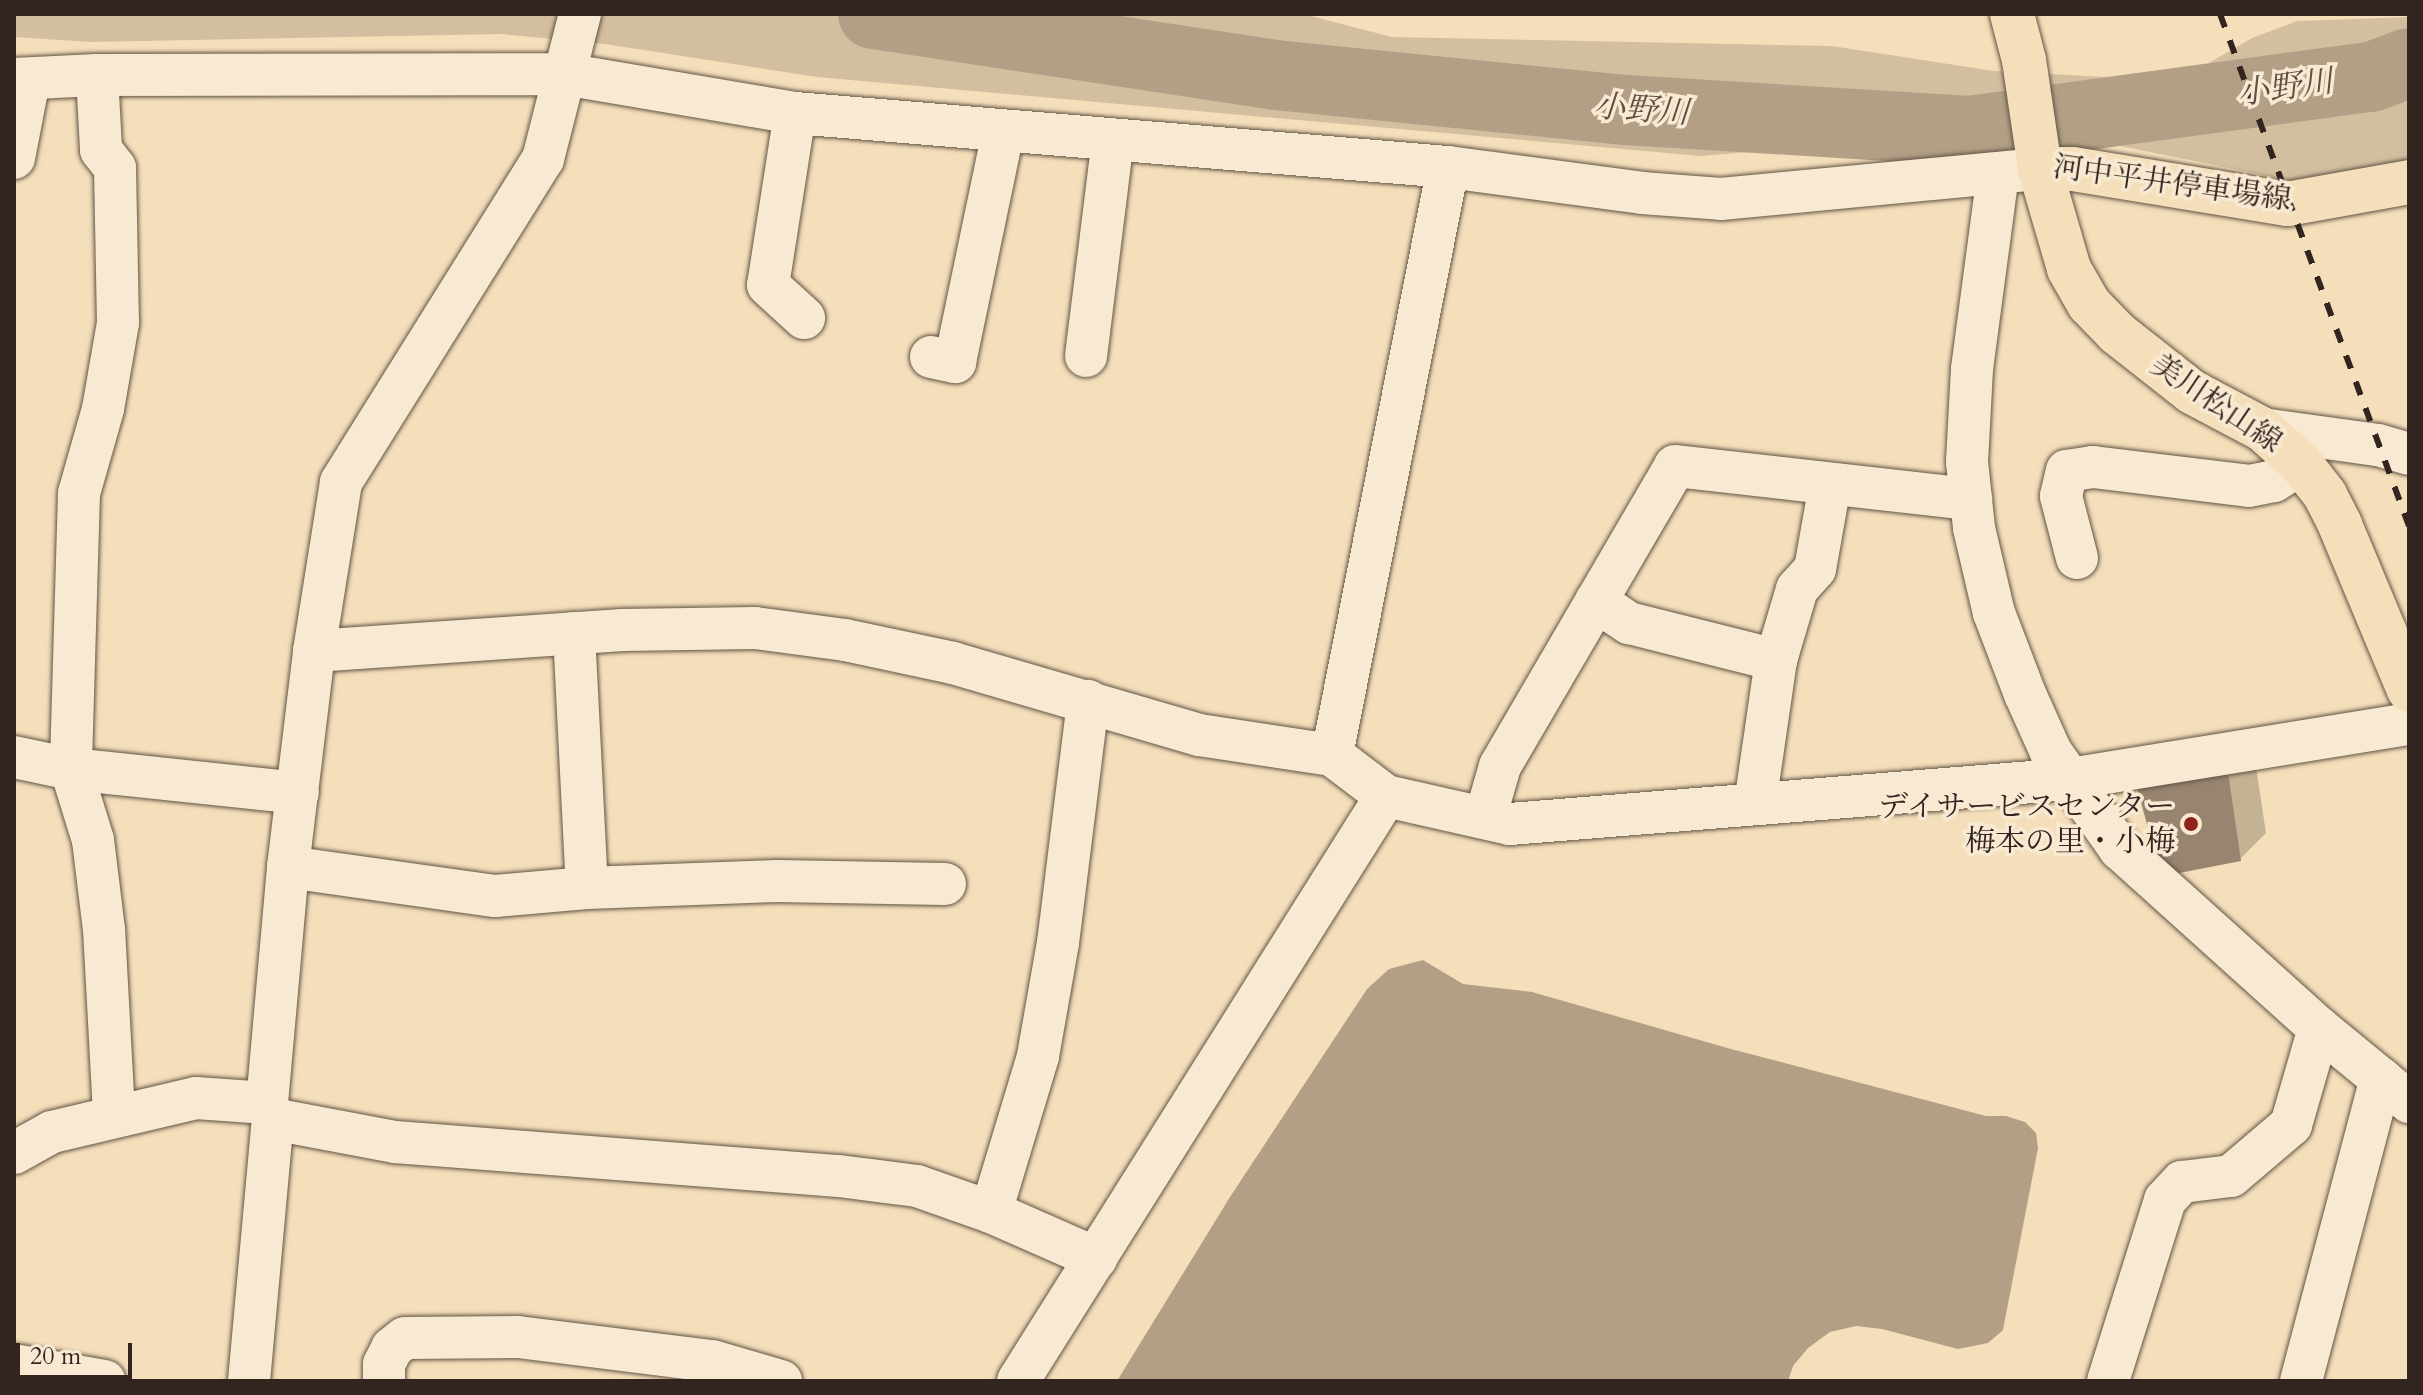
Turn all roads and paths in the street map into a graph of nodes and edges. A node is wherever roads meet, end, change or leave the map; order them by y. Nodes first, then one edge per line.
1 (580, 14) edge
2 (2012, 14) edge
3 (566, 67) junction
4 (97, 75) junction
5 (21, 80) edge
6 (795, 113) junction
7 (1003, 132) junction
8 (1113, 140) junction
9 (14, 158) edge
10 (2025, 165) junction
11 (1448, 167) junction
12 (2409, 182) edge
13 (804, 318) dead end
14 (1086, 356) dead end
15 (931, 357) dead end
16 (2262, 429) junction
17 (2409, 454) edge
18 (2301, 464) junction
19 (1830, 485) junction
20 (1971, 499) junction
21 (2077, 558) dead end
22 (1596, 601) junction
23 (574, 633) junction
24 (314, 651) junction
25 (1776, 660) junction
26 (2409, 690) edge
27 (1088, 701) junction
28 (2409, 724) edge
29 (1332, 755) junction
30 (14, 757) edge
31 (71, 769) junction
32 (2069, 779) junction
33 (298, 793) junction
34 (1386, 796) junction
35 (1755, 804) junction
36 (1485, 818) junction
37 (288, 867) junction
38 (945, 884) dead end
39 (587, 888) junction
40 (2319, 1028) junction
41 (2395, 1090) edge
42 (270, 1111) junction
43 (114, 1115) junction
44 (14, 1153) edge
45 (991, 1212) junction
46 (1096, 1258) junction
47 (14, 1365) edge
48 (710, 1371) edge
49 (105, 1381) edge
50 (249, 1381) edge
51 (384, 1381) edge
52 (781, 1381) edge
53 (1018, 1381) edge
54 (2108, 1381) edge
55 (2301, 1381) edge

1 - 3 street
2 - 10 main road, 河中平井停車場線
3 - 4 street
3 - 6 street
3 - 24 street
4 - 5 street
4 - 31 street
5 - 9 street
6 - 7 street
6 - 13 street
7 - 8 street
7 - 15 street
8 - 11 street
8 - 14 street
10 - 11 street
10 - 12 main road, 河中平井停車場線
10 - 16 main road, 美川松山線
10 - 20 street
11 - 29 street
16 - 17 street
16 - 18 main road, 美川松山線
18 - 21 street
18 - 26 main road, 美川松山線
19 - 20 street
19 - 22 street
19 - 25 street
20 - 32 street
22 - 25 street
22 - 36 street
23 - 24 street
23 - 27 street
23 - 39 street
24 - 33 street
25 - 35 street
27 - 29 street
27 - 45 street
28 - 32 street
29 - 34 street
30 - 31 street
31 - 33 street
31 - 43 street
32 - 35 street
32 - 40 street
33 - 37 street
34 - 36 street
34 - 46 street
35 - 36 street
37 - 39 street
37 - 42 street
38 - 39 street
40 - 41 street
40 - 54 street
41 - 55 street
42 - 43 street
42 - 45 street
42 - 50 street
43 - 44 street
45 - 46 street
46 - 53 street
47 - 49 street
48 - 51 street
48 - 52 street

